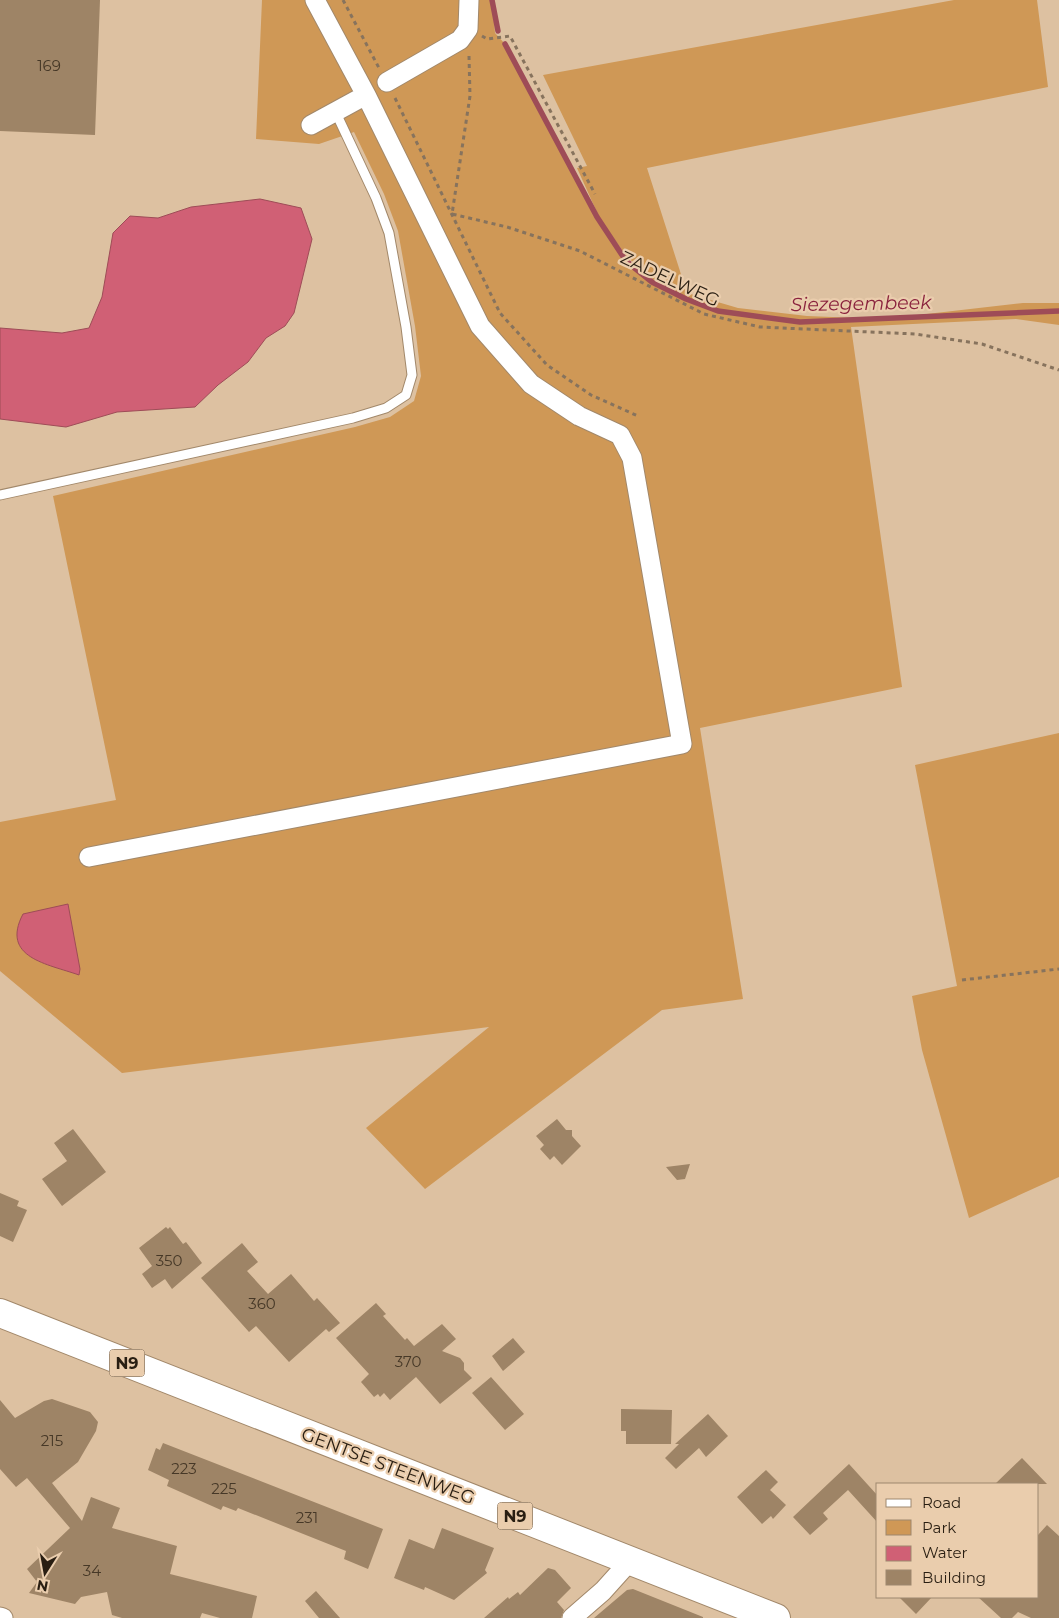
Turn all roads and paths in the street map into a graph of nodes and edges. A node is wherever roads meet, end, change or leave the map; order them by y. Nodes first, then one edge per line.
1 (315, 0) edge
2 (343, 0) edge
3 (469, 0) edge
4 (468, 29) junction
5 (387, 82) junction
6 (366, 95) junction
7 (336, 112) junction
8 (311, 125) dead end
9 (595, 194) dead end
10 (452, 214) junction
11 (1059, 370) edge
12 (638, 416) dead end
13 (0, 495) edge
14 (89, 857) dead end
15 (1059, 969) edge
16 (962, 980) dead end
17 (0, 1313) edge
18 (630, 1561) junction
19 (572, 1618) edge
20 (776, 1618) edge

1 - 6 street
2 - 5 path
3 - 4 street
4 - 5 street
4 - 9 path
4 - 10 path
5 - 10 path
6 - 7 street
6 - 14 street
7 - 8 street
7 - 13 lane
10 - 11 path, ZADELWEG
10 - 12 path
15 - 16 path
17 - 18 main road, GENTSE STEENWEG / N9
18 - 19 street
18 - 20 main road, GENTSE STEENWEG / N9

